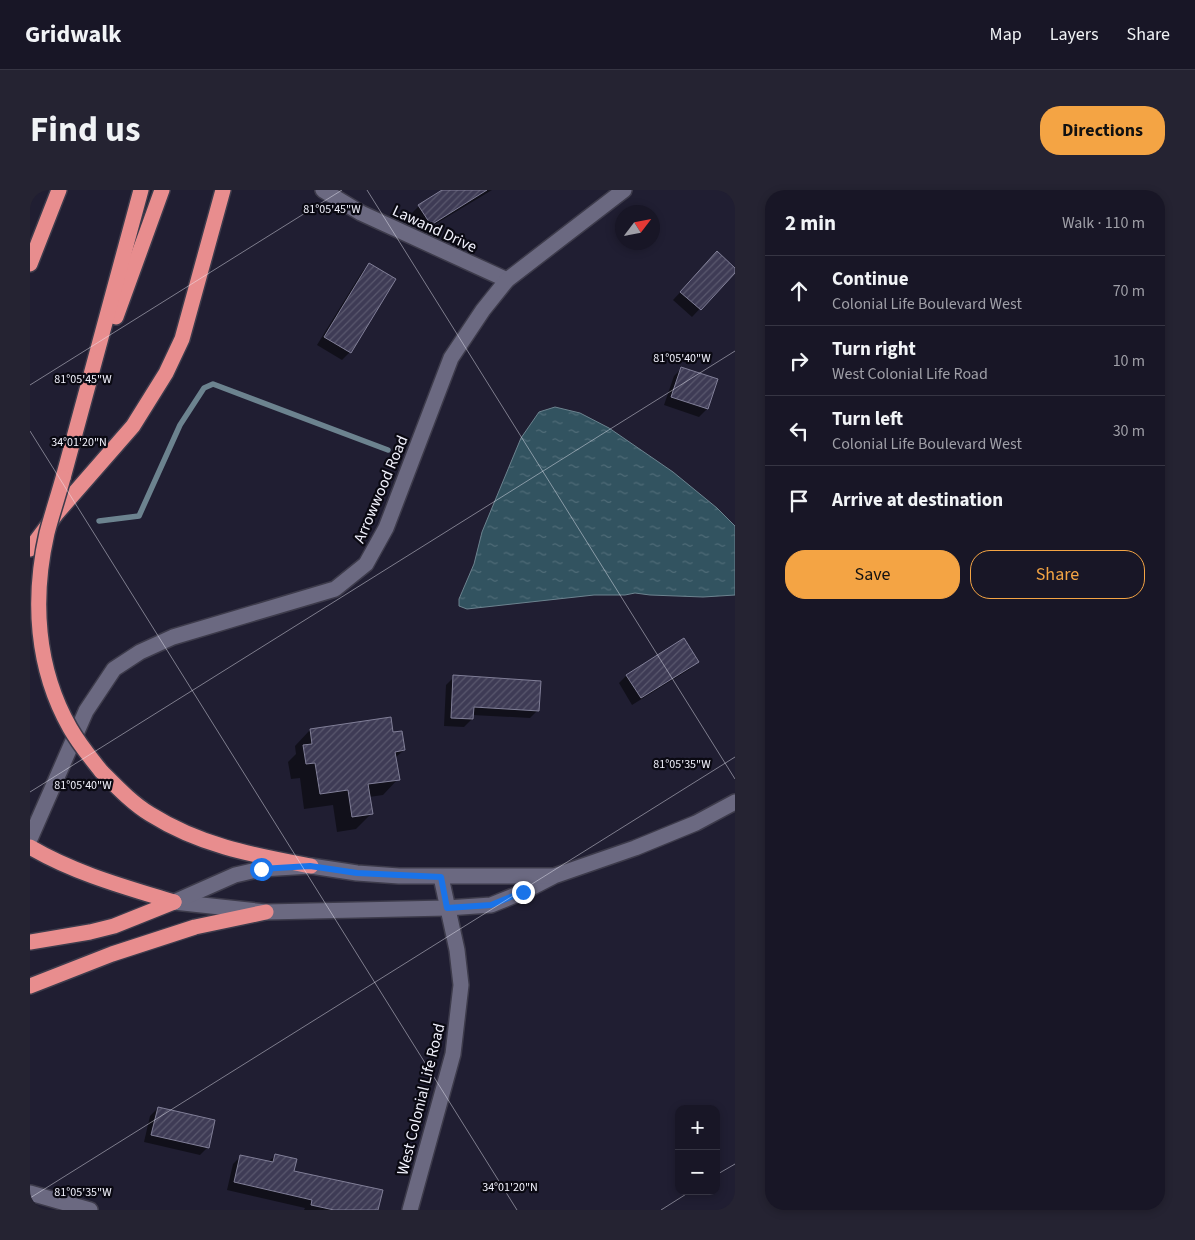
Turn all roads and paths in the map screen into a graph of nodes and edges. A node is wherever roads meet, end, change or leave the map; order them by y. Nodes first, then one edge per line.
1 (59, 190) edge
2 (141, 190) edge
3 (162, 190) edge
4 (223, 190) edge
5 (323, 190) edge
6 (624, 190) edge
7 (30, 264) edge
8 (508, 280) junction
9 (79, 417) junction
10 (30, 549) edge
11 (735, 802) edge
12 (30, 839) edge
13 (30, 847) edge
14 (310, 866) junction
15 (554, 876) junction
16 (441, 877) junction
17 (174, 902) junction
18 (447, 908) junction
19 (266, 912) junction
20 (30, 942) edge
21 (30, 986) edge
22 (30, 1193) edge
23 (90, 1210) edge
24 (410, 1210) edge

1 - 7 highway
2 - 9 highway
3 - 9 highway
4 - 10 highway
5 - 8 street, Lawand Drive
6 - 8 street, Arrowwood Road
8 - 12 street, Arrowwood Road
9 - 14 highway, bridge
11 - 15 street
13 - 17 highway
14 - 16 street
14 - 17 street
15 - 16 street
15 - 18 street
16 - 18 street, West Colonial Life Road
17 - 19 street
17 - 20 highway
18 - 19 street
18 - 24 street, West Colonial Life Road
19 - 21 highway
22 - 23 street

